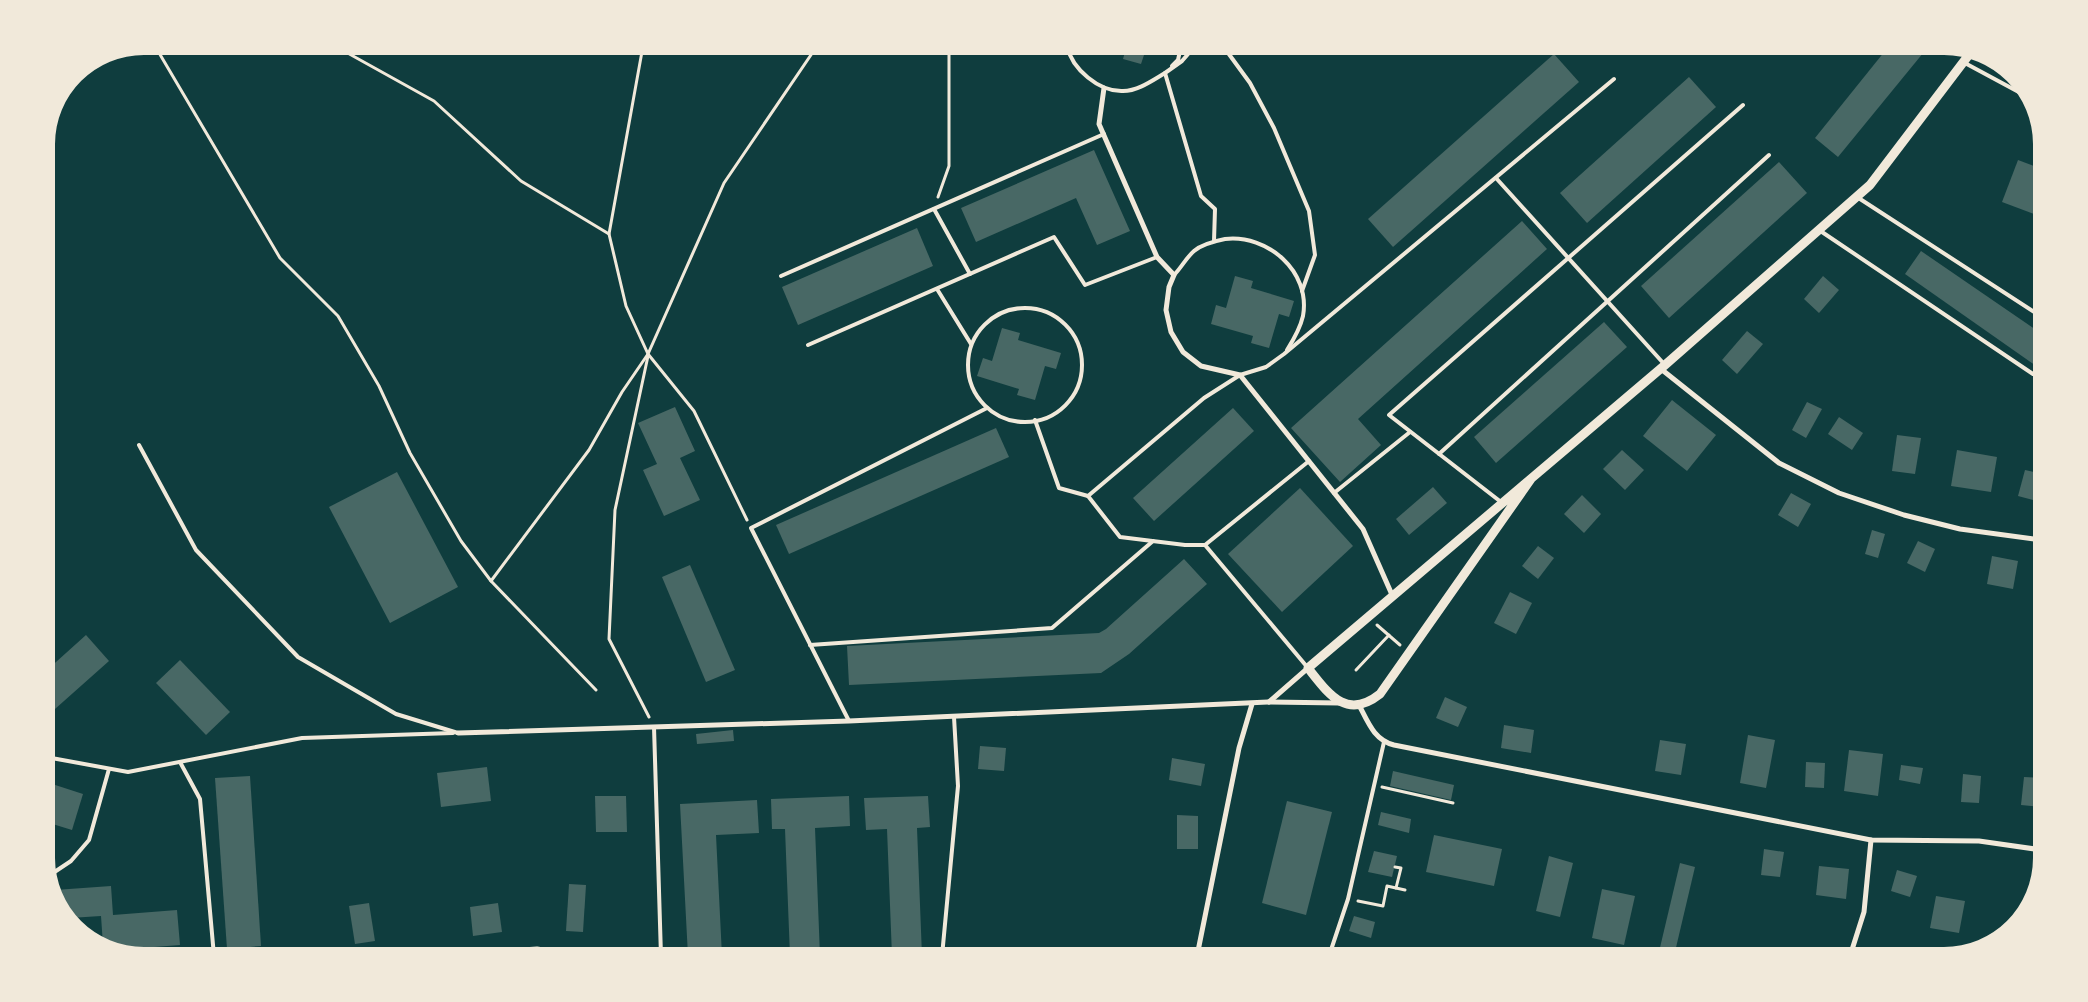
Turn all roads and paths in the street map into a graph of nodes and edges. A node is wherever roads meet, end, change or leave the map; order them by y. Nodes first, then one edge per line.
1 (160, 55) edge
2 (351, 55) edge
3 (642, 55) edge
4 (811, 55) edge
5 (948, 55) edge
6 (1069, 55) edge
7 (1179, 55) edge
8 (1187, 55) edge
9 (1230, 55) edge
10 (1966, 58) edge
11 (1970, 59) edge
12 (1165, 73) junction
13 (1614, 79) dead end
14 (2012, 87) edge
15 (1104, 88) junction
16 (1743, 105) dead end
17 (1104, 134) junction
18 (1769, 155) dead end
19 (1496, 178) junction
20 (1857, 196) junction
21 (934, 209) junction
22 (1819, 230) junction
23 (609, 234) junction
24 (1214, 241) junction
25 (1157, 257) junction
26 (1568, 258) junction
27 (970, 274) junction
28 (1174, 275) junction
29 (781, 276) dead end
30 (936, 289) junction
31 (1302, 291) junction
32 (1608, 302) junction
33 (2033, 311) edge
34 (808, 345) dead end
35 (972, 345) junction
36 (648, 354) junction
37 (1284, 354) junction
38 (1663, 367) junction
39 (2033, 373) edge
40 (1240, 375) junction
41 (987, 408) junction
42 (1035, 420) junction
43 (1410, 432) junction
44 (139, 445) dead end
45 (1439, 454) junction
46 (1309, 461) junction
47 (1531, 479) junction
48 (1334, 493) junction
49 (1088, 496) junction
50 (1503, 504) junction
51 (751, 528) junction
52 (2033, 539) edge
53 (1153, 541) junction
54 (1205, 545) junction
55 (491, 581) junction
56 (1394, 597) junction
57 (1368, 617) junction
58 (1389, 635) junction
59 (810, 645) junction
60 (1409, 653) junction
61 (1308, 668) junction
62 (1356, 670) dead end
63 (596, 690) dead end
64 (1268, 702) junction
65 (1343, 703) junction
66 (1252, 704) junction
67 (1359, 705) junction
68 (954, 717) junction
69 (849, 721) junction
70 (654, 726) junction
71 (458, 733) junction
72 (1384, 742) junction
73 (55, 759) edge
74 (180, 762) junction
75 (109, 769) junction
76 (1374, 785) junction
77 (1453, 803) dead end
78 (1871, 840) junction
79 (2033, 849) edge
80 (1395, 867) dead end
81 (56, 871) edge
82 (1396, 888) junction
83 (1405, 890) dead end
84 (1348, 898) junction
85 (213, 947) edge
86 (661, 947) edge
87 (943, 947) edge
88 (1199, 947) edge
89 (1332, 947) edge
90 (1853, 947) edge

1 - 55 path
2 - 23 path
3 - 23 path
4 - 36 path
5 - 21 path
6 - 15 lane
7 - 12 lane
8 - 12 lane
9 - 31 lane
10 - 20 street
11 - 14 lane
12 - 15 lane
12 - 24 lane
13 - 19 lane
15 - 17 street
16 - 26 lane
17 - 21 lane
17 - 25 street
18 - 32 lane
19 - 26 lane
19 - 37 lane
20 - 22 street
20 - 33 lane
21 - 27 lane
21 - 29 lane
22 - 38 street
22 - 39 lane
23 - 36 path
24 - 28 lane
24 - 31 lane
25 - 27 lane
25 - 28 street
26 - 32 lane
26 - 43 lane
27 - 30 lane
28 - 40 street
30 - 34 lane
30 - 35 lane
31 - 37 lane
32 - 38 lane
32 - 45 lane
35 - 41 lane
35 - 42 lane
36 - 51 path
36 - 55 path
36 - 70 path
37 - 40 lane
38 - 47 street
38 - 52 street
40 - 46 street
40 - 49 lane
41 - 42 lane
41 - 51 lane
42 - 49 lane
43 - 45 lane
43 - 48 lane
44 - 71 lane
45 - 50 lane
46 - 48 street
46 - 54 lane
47 - 50 street
47 - 60 street
48 - 56 street
49 - 53 lane
50 - 56 street
51 - 59 lane
53 - 54 lane
53 - 59 lane
54 - 61 lane
55 - 63 path
56 - 57 street
57 - 58 path
57 - 61 street
58 - 60 path
58 - 62 path
59 - 69 lane
60 - 67 street
61 - 64 street
61 - 65 street
64 - 65 street
64 - 66 street
65 - 67 street
66 - 68 street
66 - 88 street
67 - 72 street
68 - 69 street
68 - 87 lane
69 - 70 street
70 - 71 street
70 - 86 lane
71 - 74 lane
72 - 76 lane
72 - 78 street
73 - 75 lane
74 - 75 lane
74 - 85 lane
75 - 81 lane
76 - 77 path
76 - 84 lane
78 - 79 street
78 - 90 street
80 - 82 path
82 - 83 path
82 - 84 path
84 - 89 lane

